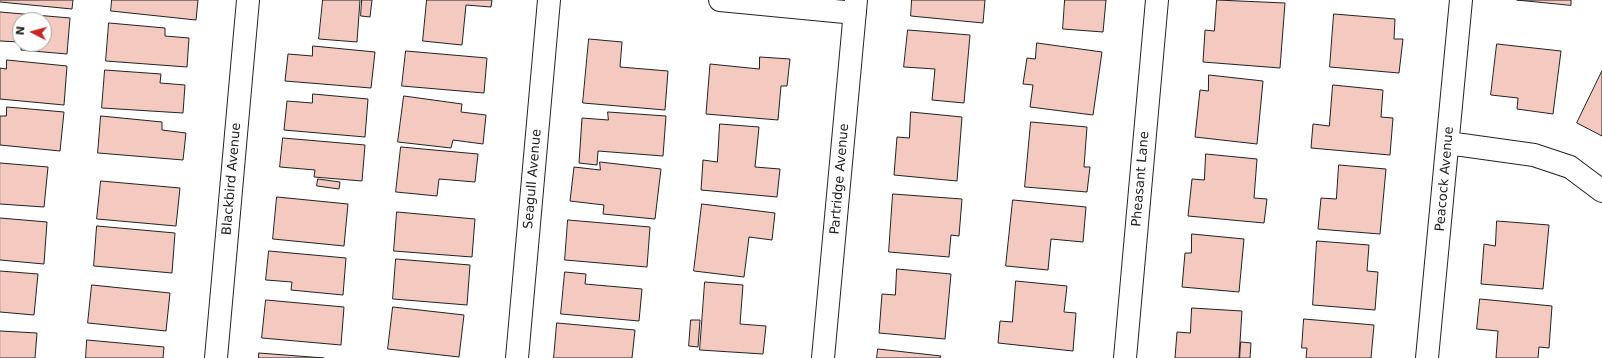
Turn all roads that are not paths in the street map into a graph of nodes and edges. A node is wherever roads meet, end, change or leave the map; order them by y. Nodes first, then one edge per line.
1 (248, 0) edge
2 (549, 0) edge
3 (720, 0) edge
4 (1157, 0) edge
5 (1461, 0) edge
6 (856, 7) edge
7 (1448, 143) junction
8 (1602, 191) edge
9 (216, 358) edge
10 (517, 358) edge
11 (823, 358) edge
12 (1125, 358) edge
13 (1427, 358) edge

1 - 9 street, Blackbird Avenue
2 - 10 street, Seagull Avenue
3 - 6 street
4 - 12 street, Pheasant Lane
5 - 7 street, Peacock Avenue
6 - 11 street, Partridge Avenue
7 - 8 street
7 - 13 street, Peacock Avenue

